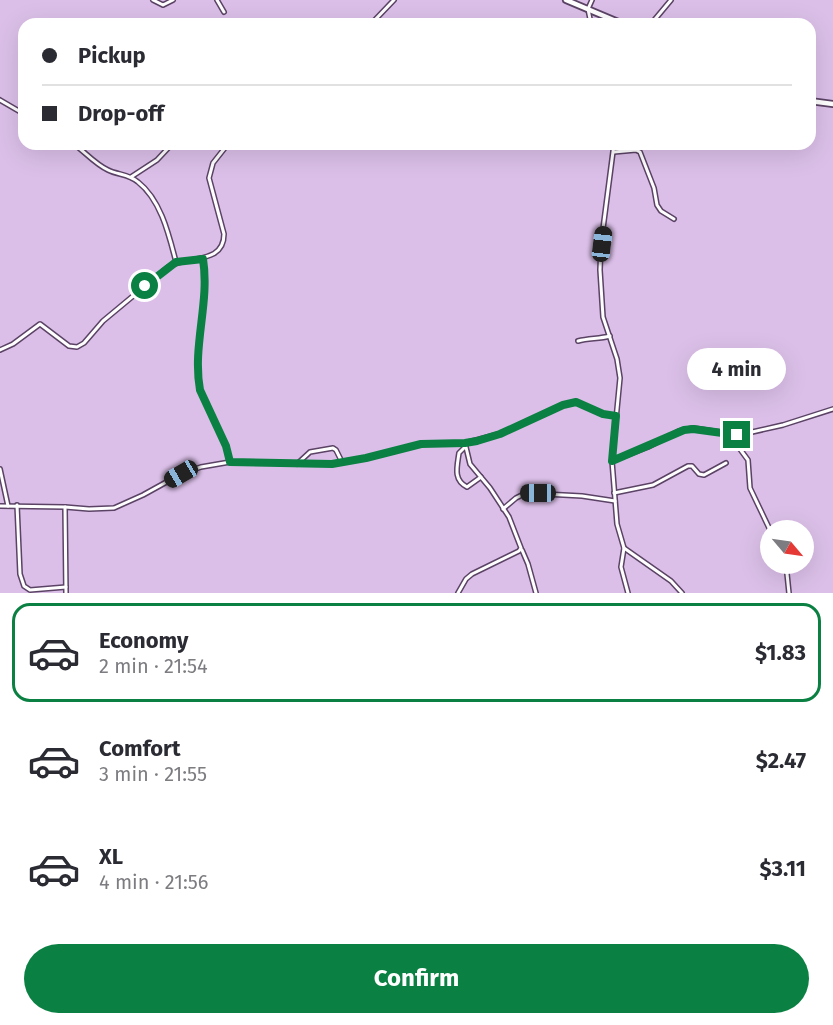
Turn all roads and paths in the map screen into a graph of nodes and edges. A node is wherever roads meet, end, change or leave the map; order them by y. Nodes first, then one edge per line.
1 (153, 0) edge
2 (173, 0) edge
3 (217, 0) edge
4 (394, 0) edge
5 (566, 0) edge
6 (592, 0) edge
7 (671, 0) edge
8 (588, 9) junction
9 (224, 12) dead end
10 (377, 18) edge
11 (590, 18) edge
12 (609, 18) edge
13 (656, 18) edge
14 (0, 100) edge
15 (816, 101) edge
16 (833, 104) edge
17 (18, 110) edge
18 (82, 150) edge
19 (166, 150) edge
20 (223, 150) edge
21 (614, 152) joint
22 (131, 177) junction
23 (674, 219) dead end
24 (203, 259) junction
25 (176, 262) junction
26 (610, 336) junction
27 (578, 341) dead end
28 (0, 350) edge
29 (833, 408) edge
30 (616, 416) junction
31 (729, 434) junction
32 (465, 445) junction
33 (612, 461) junction
34 (230, 462) junction
35 (342, 462) junction
36 (297, 464) junction
37 (726, 464) dead end
38 (0, 469) edge
39 (481, 477) junction
40 (614, 493) junction
41 (615, 501) junction
42 (17, 505) junction
43 (0, 506) edge
44 (8, 506) junction
45 (65, 507) junction
46 (503, 509) junction
47 (765, 520) edge
48 (521, 548) junction
49 (624, 548) junction
50 (787, 574) edge
51 (66, 587) junction
52 (66, 593) edge
53 (458, 593) edge
54 (536, 593) edge
55 (628, 593) edge
56 (682, 593) edge
57 (789, 593) edge

1 - 2 street
3 - 9 street
4 - 10 street
5 - 8 street
6 - 8 street
7 - 13 street
8 - 11 street
8 - 12 street
14 - 17 street
15 - 16 street
18 - 22 street
19 - 22 street
20 - 24 street
21 - 23 street
21 - 26 street
22 - 25 street
24 - 25 street
24 - 34 street
25 - 28 street
26 - 27 street
26 - 30 street
29 - 31 street
30 - 32 street
30 - 33 street
31 - 33 street
31 - 47 street
32 - 35 street
32 - 39 street
32 - 39 street
33 - 40 street
34 - 36 street
34 - 45 street
35 - 36 street
35 - 36 street
37 - 40 street
38 - 44 street
39 - 46 street
40 - 41 street
41 - 46 street
41 - 49 street
42 - 44 street
42 - 45 street
42 - 51 street
43 - 44 street
45 - 51 street
46 - 48 street
48 - 53 street
48 - 54 street
49 - 55 street
49 - 56 street
50 - 57 street
51 - 52 street

